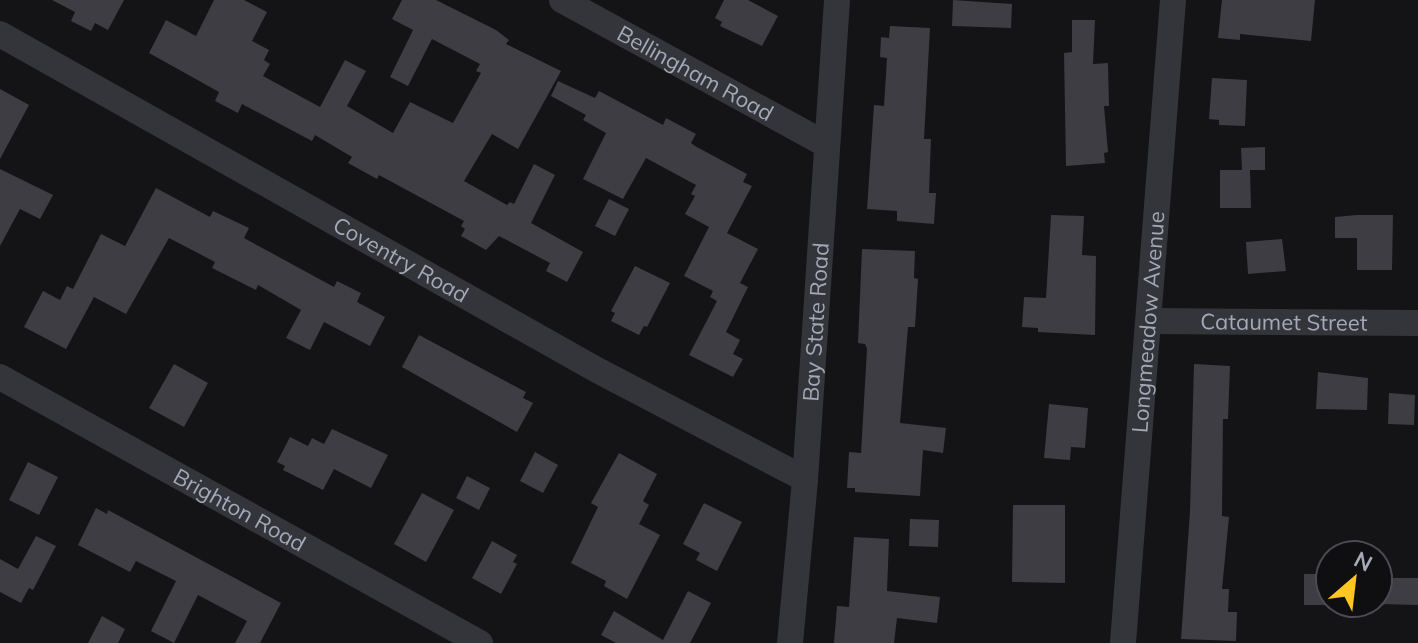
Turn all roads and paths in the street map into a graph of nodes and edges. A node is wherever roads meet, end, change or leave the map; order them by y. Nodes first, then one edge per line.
1 (562, 0) edge
2 (837, 0) edge
3 (1173, 0) edge
4 (0, 34) edge
5 (827, 145) junction
6 (1150, 321) junction
7 (1418, 323) edge
8 (0, 377) edge
9 (805, 479) junction
10 (480, 643) edge
11 (790, 643) edge
12 (1123, 643) edge

1 - 5 street, Bellingham Road
2 - 5 street, Bay State Road
3 - 6 street, Longmeadow Avenue
4 - 9 street, Coventry Road
5 - 9 street, Bay State Road
6 - 7 street, Cataumet Street
6 - 12 street, Longmeadow Avenue
8 - 10 street, Brighton Road
9 - 11 street, Bay State Road

